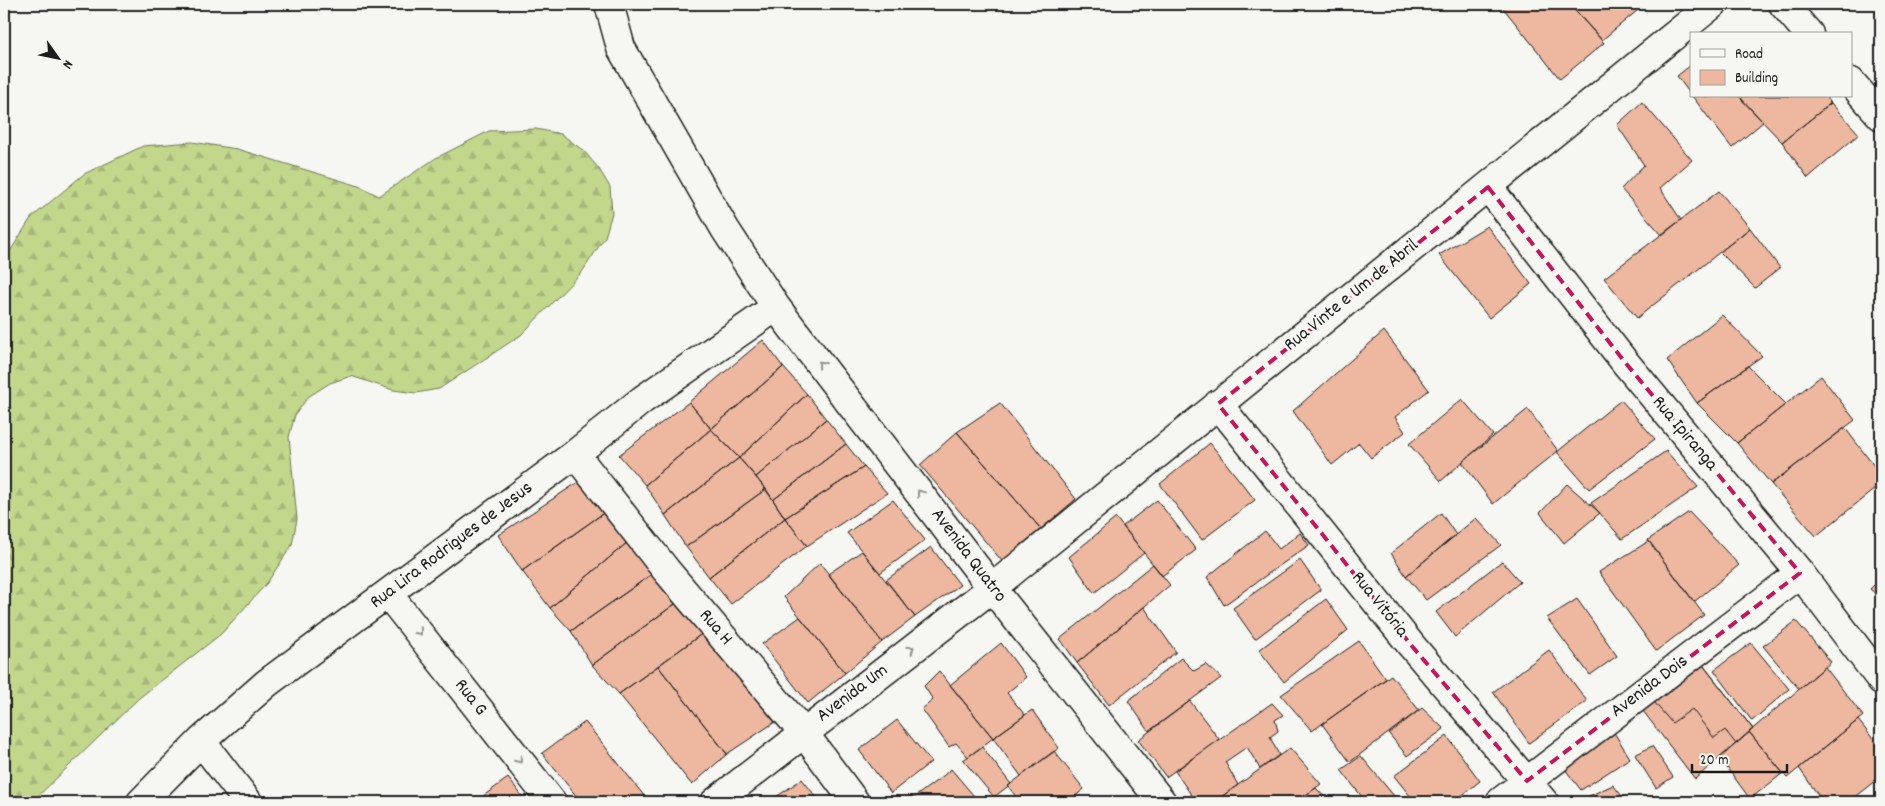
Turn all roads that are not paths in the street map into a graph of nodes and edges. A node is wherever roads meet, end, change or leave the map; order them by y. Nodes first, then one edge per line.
1 (609, 4) edge
2 (1713, 4) edge
3 (1783, 4) edge
4 (1807, 32) edge
5 (1852, 83) edge
6 (1881, 116) edge
7 (1488, 187) junction
8 (776, 307) junction
9 (1218, 404) junction
10 (575, 454) junction
11 (1800, 573) junction
12 (992, 588) junction
13 (388, 594) junction
14 (1881, 680) edge
15 (803, 732) junction
16 (201, 741) junction
17 (1527, 780) junction
18 (141, 802) edge
19 (248, 802) edge
20 (552, 802) edge
21 (715, 802) edge
22 (855, 802) edge
23 (1162, 802) edge
24 (1500, 802) edge
25 (1544, 802) edge

1 - 8 street, Avenida Quatro
2 - 7 street, Rua Vinte e Um de Abril
3 - 4 street
5 - 6 street
7 - 9 street, Rua Vinte e Um de Abril
7 - 11 street, Rua Ipiranga
8 - 10 street, Rua Lira Rodrigues de Jesus
12 -> 8 street, Avenida Quatro
9 - 12 street, Rua Vinte e Um de Abril
9 - 17 street, Rua Vitória
10 - 13 street, Rua Lira Rodrigues de Jesus
10 - 15 street, Rua H
11 - 14 street, Rua Ipiranga
11 - 17 street, Avenida Dois
15 -> 12 street, Avenida Um
12 - 23 street, Avenida Quatro
13 - 16 street, Rua Lira Rodrigues de Jesus
13 -> 20 street, Rua G
15 - 21 street, Avenida Um
15 - 22 street, Rua H
16 - 18 street, Rua Lira Rodrigues de Jesus
16 - 19 street
17 - 24 street, Avenida Dois
17 - 25 street, Rua Vitória

